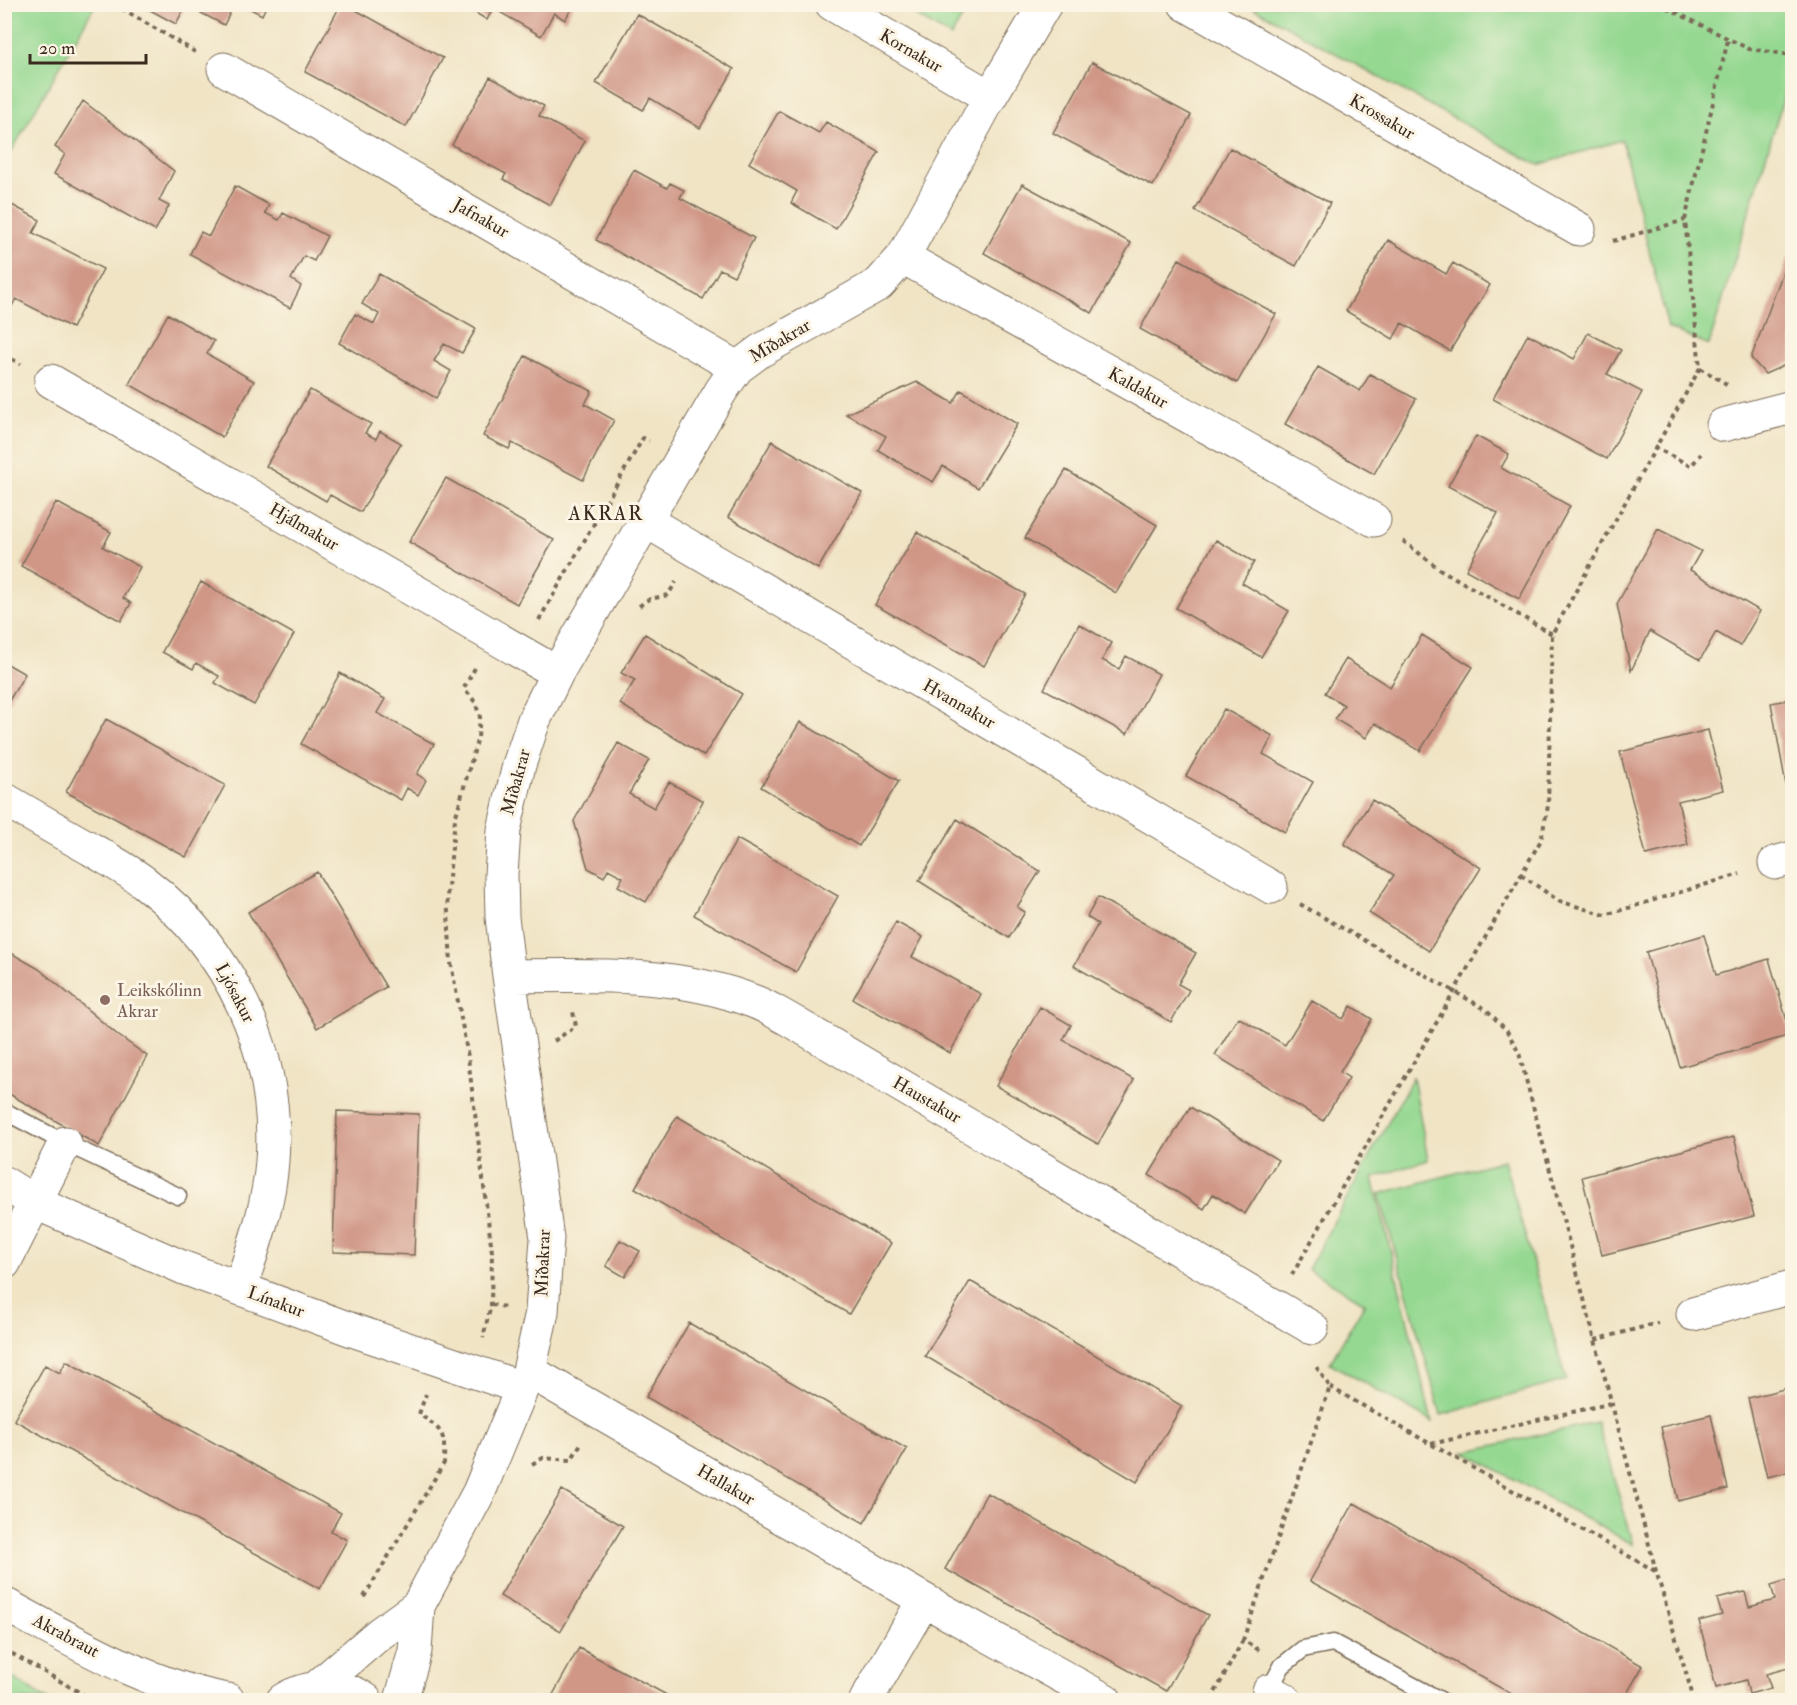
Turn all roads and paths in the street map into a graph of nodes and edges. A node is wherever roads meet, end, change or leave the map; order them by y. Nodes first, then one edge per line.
1 (114, 4) edge
2 (832, 4) edge
3 (1045, 4) edge
4 (1185, 4) edge
5 (1659, 4) edge
6 (1728, 40) junction
7 (1792, 55) edge
8 (224, 69) joint
9 (990, 97) junction
10 (1685, 220) junction
11 (1579, 229) joint
12 (903, 257) junction
13 (737, 368) junction
14 (51, 381) dead end
15 (1792, 407) edge
16 (1723, 425) joint
17 (1654, 447) junction
18 (646, 520) junction
19 (1374, 520) joint
20 (1552, 634) junction
21 (557, 673) junction
22 (4, 799) edge
23 (1784, 860) edge
24 (1521, 875) junction
25 (1271, 887) joint
26 (509, 976) junction
27 (1453, 990) junction
28 (4, 1111) edge
29 (65, 1143) junction
30 (4, 1183) edge
31 (178, 1196) dead end
32 (36, 1203) junction
33 (4, 1263) edge
34 (1792, 1287) edge
35 (240, 1288) junction
36 (1275, 1305) junction
37 (1693, 1314) joint
38 (1595, 1340) junction
39 (1312, 1344) joint
40 (525, 1379) junction
41 (1330, 1387) junction
42 (1611, 1403) junction
43 (1431, 1444) junction
44 (1656, 1571) junction
45 (924, 1600) junction
46 (4, 1604) edge
47 (418, 1606) junction
48 (1242, 1640) junction
49 (4, 1649) edge
50 (128, 1668) junction
51 (316, 1688) junction
52 (1275, 1690) edge
53 (93, 1701) edge
54 (171, 1701) edge
55 (228, 1701) edge
56 (284, 1701) edge
57 (366, 1701) edge
58 (401, 1701) edge
59 (866, 1701) edge
60 (1105, 1701) edge
61 (1211, 1701) edge
62 (1440, 1701) edge
63 (1694, 1701) edge

1 - 8 path
2 - 9 street, Kornakur
3 - 9 street
4 - 11 street, Krossakur
5 - 6 path
6 - 7 path
6 - 10 path
8 - 13 street, Jafnakur
9 - 12 street, Miðakrar
10 - 11 path
10 - 17 path
12 - 13 street, Miðakrar
12 - 19 street, Kaldakur
13 - 18 street, Miðakrar
14 - 21 street, Hjálmakur
15 - 16 street
16 - 17 path
17 - 20 path
18 - 21 street, Miðakrar
18 - 25 street, Hvannakur
19 - 20 path
20 - 24 path
21 - 26 street, Miðakrar
22 - 35 street, Ljósakur
23 - 24 path
24 - 27 path
25 - 27 path
26 - 36 street, Haustakur
26 - 40 street, Miðakrar
27 - 36 path
27 - 38 path
28 - 29 lane
29 - 31 lane
29 - 32 street
30 - 32 street, Línakur
32 - 33 street
32 - 35 street, Línakur
34 - 37 street
35 - 40 street, Línakur
36 - 39 street, Haustakur
37 - 38 path
38 - 42 path
39 - 41 path
40 - 45 street, Hallakur
40 - 47 street, Miðakrar
41 - 43 path
41 - 48 path
42 - 43 path
42 - 44 path
43 - 44 path
44 - 63 path
45 - 59 street
45 - 60 street, Hallakur
46 - 50 street, Akrabraut
47 - 51 street, Miðakrar
47 - 58 street, Miðakrar
48 - 52 path
48 - 61 path
49 - 53 path
50 - 54 street, Akrabraut
50 - 55 street, Akrabraut
51 - 56 street
51 - 57 street
52 - 62 lane

